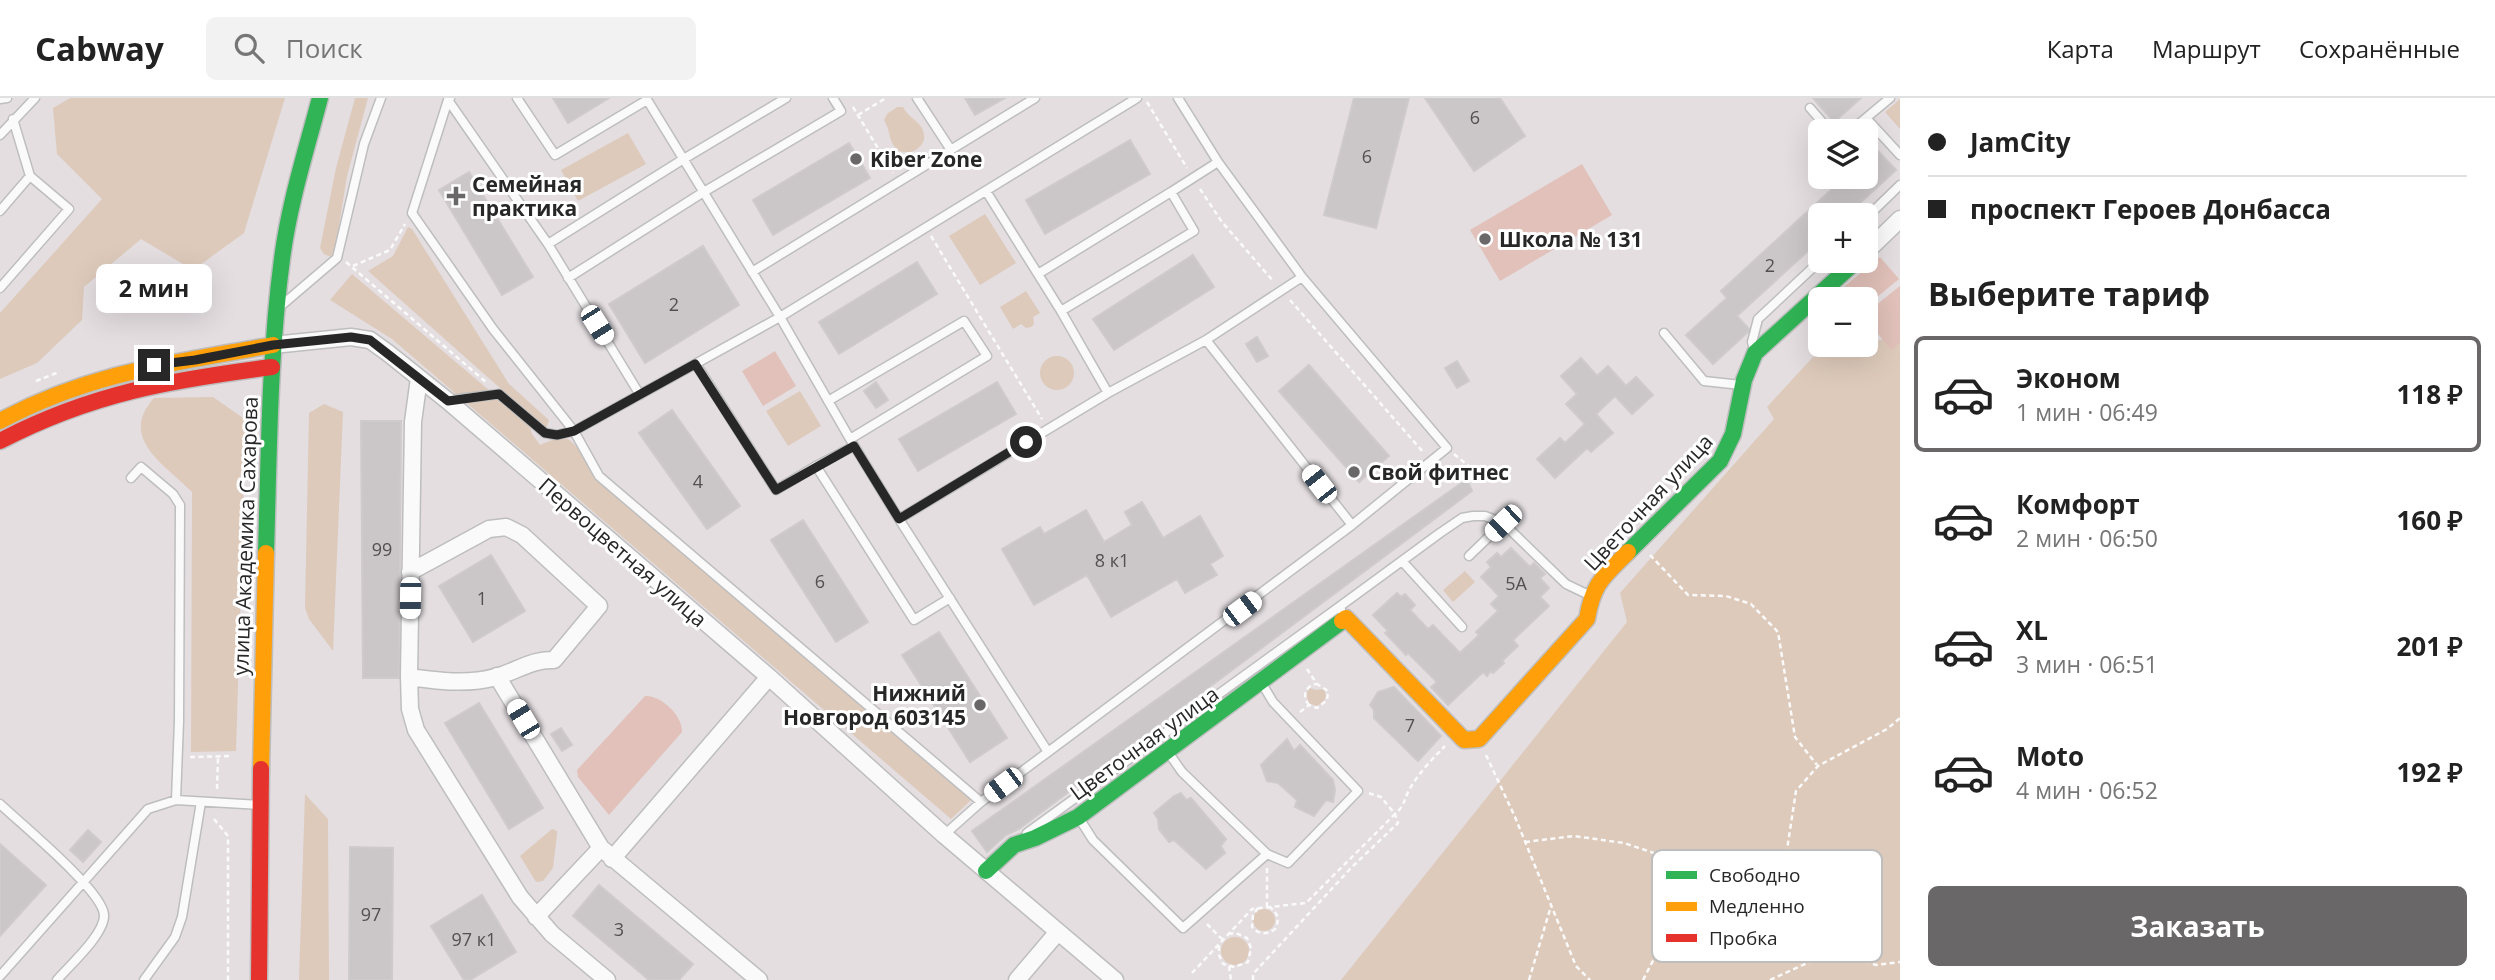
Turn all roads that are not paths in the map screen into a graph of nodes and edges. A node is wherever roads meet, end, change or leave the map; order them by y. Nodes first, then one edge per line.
1 (7, 98) edge
2 (34, 98) edge
3 (320, 98) edge
4 (381, 98) edge
5 (517, 98) edge
6 (786, 98) edge
7 (833, 98) edge
8 (917, 98) edge
9 (1034, 98) edge
10 (1138, 98) edge
11 (1178, 98) edge
12 (1890, 98) edge
13 (0, 99) edge
14 (449, 99) edge
15 (647, 99) edge
16 (1810, 108) dead end
17 (1866, 118) joint
18 (13, 119) junction
19 (1820, 119) edge
20 (0, 135) edge
21 (951, 150) junction
22 (1900, 155) edge
23 (682, 160) junction
24 (1218, 162) junction
25 (30, 176) junction
26 (1900, 185) edge
27 (986, 191) junction
28 (1171, 192) junction
29 (702, 193) junction
30 (1878, 206) edge
31 (0, 211) edge
32 (1900, 219) edge
33 (1878, 240) edge
34 (548, 244) junction
35 (752, 272) junction
36 (1808, 272) edge
37 (1843, 273) edge
38 (1038, 274) junction
39 (1302, 277) junction
40 (568, 278) junction
41 (0, 288) edge
42 (276, 310) junction
43 (1061, 311) junction
44 (780, 317) junction
45 (1664, 333) dead end
46 (1206, 340) junction
47 (273, 345) junction
48 (1755, 354) junction
49 (695, 364) junction
50 (272, 367) junction
51 (419, 378) junction
52 (1744, 385) junction
53 (1108, 393) junction
54 (640, 395) junction
55 (448, 401) junction
56 (828, 401) junction
57 (0, 421) edge
58 (574, 431) junction
59 (0, 441) edge
60 (852, 443) junction
61 (816, 467) junction
62 (131, 478) dead end
63 (899, 519) junction
64 (1503, 523) junction
65 (1352, 526) junction
66 (1469, 556) dead end
67 (1402, 561) junction
68 (410, 572) junction
69 (1591, 596) junction
70 (950, 598) junction
71 (1343, 612) junction
72 (1462, 626) dead end
73 (497, 676) junction
74 (408, 677) junction
75 (769, 677) junction
76 (1261, 682) junction
77 (1048, 752) junction
78 (1168, 752) junction
79 (176, 800) junction
80 (201, 802) junction
81 (981, 802) junction
82 (0, 804) edge
83 (261, 805) junction
84 (1078, 817) junction
85 (944, 835) junction
86 (1014, 845) junction
87 (606, 853) junction
88 (1267, 854) junction
89 (986, 871) junction
90 (83, 881) junction
91 (536, 917) junction
92 (1058, 933) junction
93 (0, 976) edge
94 (57, 980) edge
95 (144, 980) edge
96 (259, 980) edge
97 (607, 980) edge
98 (758, 980) edge
99 (1017, 980) edge
100 (1115, 980) edge

1 - 13 lane
2 - 18 lane
3 - 42 street, улица Академика Сахарова
4 - 42 lane
5 - 15 lane
6 - 23 lane
7 - 29 lane
8 - 21 lane
9 - 21 lane
10 - 27 lane
11 - 24 lane
12 - 17 lane
14 - 34 lane
14 - 58 lane
15 - 23 lane
16 - 19 lane
17 - 22 lane
18 - 20 lane
18 - 25 lane
21 - 35 lane
23 - 29 lane
23 - 34 lane
24 - 28 lane
24 - 39 lane
25 - 31 lane
25 - 41 lane
26 - 30 lane
27 - 38 lane
27 - 44 lane
28 - 38 lane
28 - 43 lane
29 - 35 lane
29 - 40 lane
32 - 33 street
34 - 40 lane
35 - 44 lane
36 - 48 lane
37 - 48 street, Цветочная улица
38 - 43 lane
39 - 46 lane
39 - 65 lane
40 - 54 lane
42 - 47 street, улица Академика Сахарова
43 - 53 lane
44 - 49 lane
44 - 56 lane
45 - 52 lane
46 - 53 lane
46 - 65 lane
47 - 50 street, улица Академика Сахарова
47 - 51 street, Первоцветная улица
47 - 57 street
48 - 52 street, Цветочная улица
49 - 54 lane
49 - 61 lane
50 - 59 street
50 - 83 street, улица Академика Сахарова
51 - 55 street, Первоцветная улица
51 - 68 street
52 - 69 street, Цветочная улица
53 - 63 lane
54 - 58 lane
55 - 58 lane
55 - 75 street, Первоцветная улица
56 - 60 lane
56 - 60 lane
58 - 81 lane
60 - 61 lane
60 - 63 lane
61 - 70 lane
62 - 79 lane
63 - 70 lane
64 - 66 lane
64 - 67 lane
64 - 69 lane
65 - 77 lane
67 - 71 lane
67 - 72 lane
68 - 73 street
68 - 74 street
69 - 71 street, Цветочная улица
70 - 77 lane
71 - 76 street, Цветочная улица
71 - 86 lane
73 - 74 street
73 - 87 street
74 - 91 street
75 - 85 street, Первоцветная улица
75 - 87 street
76 - 78 street, Цветочная улица
76 - 88 lane
77 - 81 lane
78 - 84 street, Цветочная улица
78 - 88 lane
79 - 80 lane
79 - 90 lane
80 - 83 lane
80 - 95 lane
81 - 85 lane
82 - 90 lane
83 - 96 street, улица Академика Сахарова
84 - 86 street, Цветочная улица
84 - 88 lane
85 - 89 street, Первоцветная улица
86 - 89 street, Цветочная улица
87 - 91 street
87 - 98 street
89 - 92 street, Первоцветная улица
90 - 93 lane
90 - 94 lane
91 - 97 street
92 - 99 street
92 - 100 street, Первоцветная улица

